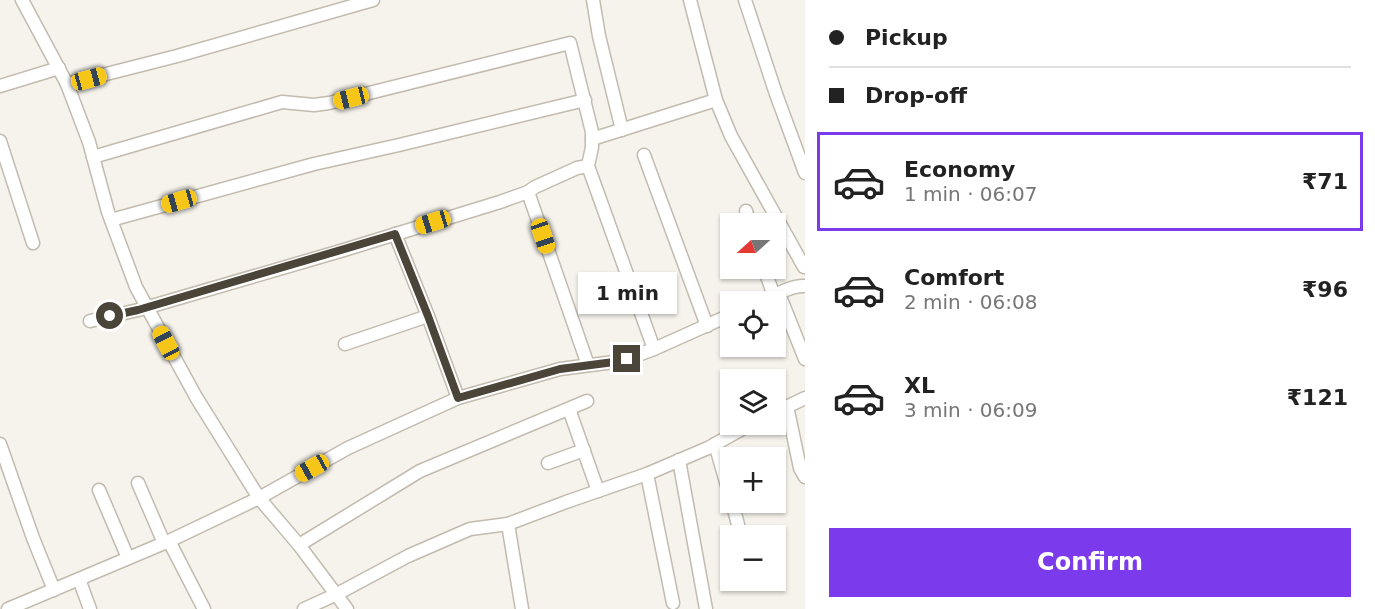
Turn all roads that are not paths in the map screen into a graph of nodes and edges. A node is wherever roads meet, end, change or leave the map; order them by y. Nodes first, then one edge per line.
1 (22, 0) edge
2 (373, 0) edge
3 (593, 0) edge
4 (690, 0) edge
5 (745, 0) edge
6 (59, 68) junction
7 (67, 84) junction
8 (0, 86) edge
9 (585, 100) junction
10 (716, 100) junction
11 (622, 129) junction
12 (592, 139) junction
13 (0, 141) edge
14 (644, 155) dead end
15 (93, 157) junction
16 (588, 166) junction
17 (805, 173) edge
18 (528, 192) junction
19 (111, 220) junction
20 (395, 234) junction
21 (33, 243) dead end
22 (805, 267) edge
23 (803, 285) edge
24 (786, 292) edge
25 (147, 307) junction
26 (428, 316) junction
27 (786, 316) edge
28 (720, 320) edge
29 (90, 321) dead end
30 (707, 326) junction
31 (345, 345) dead end
32 (654, 349) junction
33 (805, 359) edge
34 (588, 365) junction
35 (458, 398) junction
36 (805, 398) edge
37 (587, 401) dead end
38 (786, 407) edge
39 (569, 409) junction
40 (786, 425) edge
41 (731, 435) edge
42 (0, 444) edge
43 (715, 444) junction
44 (584, 450) junction
45 (679, 460) junction
46 (720, 461) edge
47 (548, 463) dead end
48 (647, 474) junction
49 (805, 477) edge
50 (138, 483) dead end
51 (99, 490) dead end
52 (598, 491) junction
53 (259, 498) junction
54 (507, 524) junction
55 (166, 542) junction
56 (299, 545) junction
57 (128, 558) junction
58 (79, 579) junction
59 (54, 590) junction
60 (337, 594) junction
61 (673, 603) dead end
62 (8, 609) edge
63 (90, 609) edge
64 (204, 609) edge
65 (304, 609) edge
66 (347, 609) edge
67 (522, 609) edge
68 (706, 609) edge

1 - 6 street
2 - 7 street
3 - 11 street
4 - 10 street
5 - 17 street
6 - 7 street
6 - 8 street
7 - 15 street
9 - 12 street
9 - 15 street
9 - 19 street
10 - 11 street
10 - 22 street
11 - 12 street
12 - 16 street
13 - 21 street
14 - 30 street
15 - 19 street
16 - 18 street
16 - 32 street
18 - 20 street
18 - 34 street
19 - 25 street
20 - 25 street
20 - 26 street
22 - 23 street
23 - 24 street
25 - 29 street
25 - 53 street
26 - 31 street
26 - 35 street
27 - 33 street
28 - 30 street
30 - 32 street
32 - 34 street
34 - 35 street
35 - 53 street
36 - 38 street
37 - 39 street
39 - 44 street
39 - 56 street
40 - 49 street
41 - 43 street
42 - 59 street
43 - 45 street
43 - 46 street
44 - 47 street
44 - 52 street
45 - 48 street
45 - 68 street
48 - 52 street
48 - 61 street
50 - 55 street
51 - 57 street
52 - 54 street
53 - 55 street
53 - 56 street
54 - 60 street
54 - 67 street
55 - 57 street
55 - 64 street
56 - 60 street
57 - 58 street
58 - 59 street
58 - 63 street
59 - 62 street
60 - 65 street
60 - 66 street

